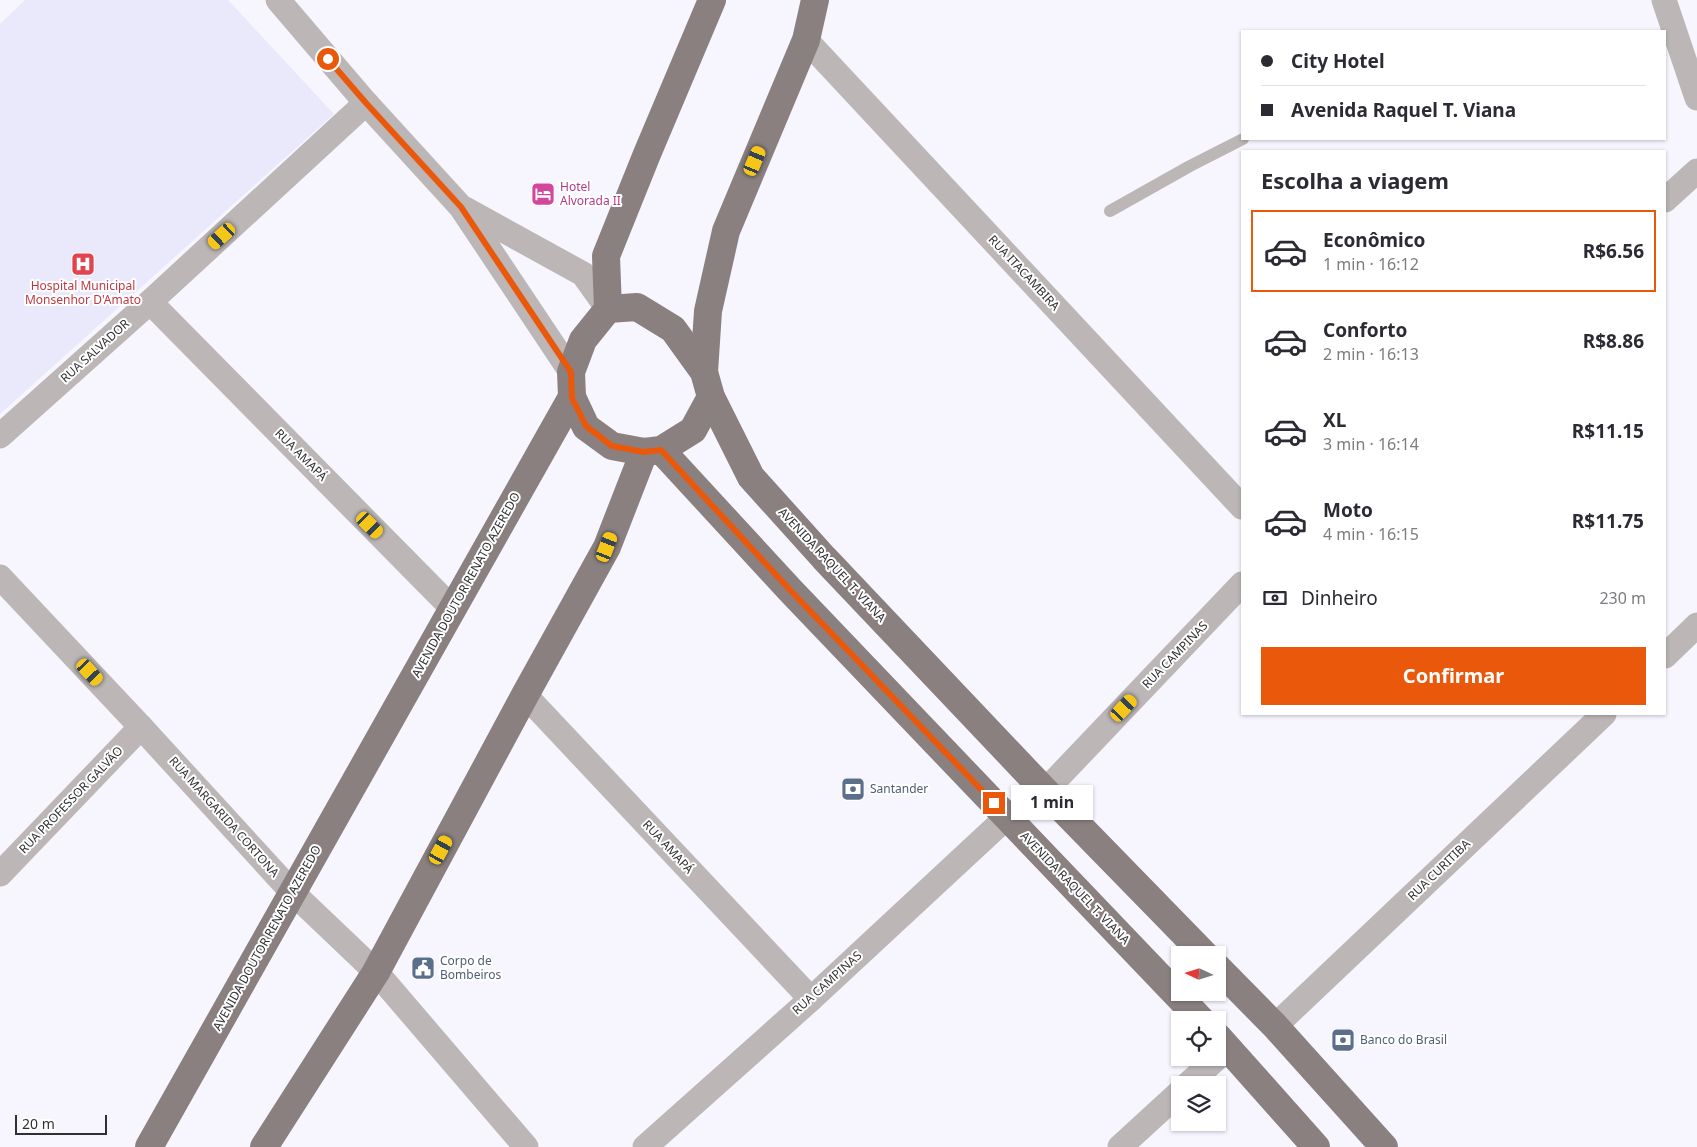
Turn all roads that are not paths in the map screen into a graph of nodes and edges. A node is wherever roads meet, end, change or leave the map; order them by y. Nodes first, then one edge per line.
1 (278, 0) edge
2 (712, 0) edge
3 (815, 0) edge
4 (1664, 0) edge
5 (1670, 36) edge
6 (806, 40) junction
7 (1697, 98) edge
8 (366, 103) junction
9 (1241, 140) edge
10 (1697, 171) edge
11 (1666, 199) edge
12 (461, 207) junction
13 (1110, 211) dead end
14 (150, 302) junction
15 (608, 309) junction
16 (707, 384) junction
17 (571, 385) junction
18 (0, 436) edge
19 (652, 451) junction
20 (1241, 506) edge
21 (0, 577) edge
22 (1241, 585) edge
23 (452, 608) junction
24 (1697, 625) edge
25 (1666, 655) edge
26 (525, 695) junction
27 (1603, 715) edge
28 (141, 727) junction
29 (1045, 791) junction
30 (1007, 817) junction
31 (0, 874) edge
32 (293, 893) junction
33 (1196, 946) edge
34 (376, 972) junction
35 (1226, 976) edge
36 (811, 999) junction
37 (1192, 1011) edge
38 (1275, 1026) junction
39 (1226, 1056) edge
40 (1205, 1066) edge
41 (1195, 1076) edge
42 (1171, 1100) edge
43 (149, 1147) edge
44 (264, 1147) edge
45 (526, 1147) edge
46 (645, 1147) edge
47 (1120, 1147) edge
48 (1316, 1147) edge
49 (1384, 1147) edge

1 - 8 street
2 - 15 main road
3 - 6 main road
4 - 5 street
5 - 7 street
6 - 16 main road
6 - 20 street, RUA ITACAMBIRA
8 - 12 street
8 - 14 street, RUA SALVADOR
9 - 13 lane
10 - 11 street
12 - 15 street
12 - 17 street
14 - 18 street, RUA SALVADOR
14 - 23 street, RUA AMAPÁ
15 - 16 main road
15 - 17 main road, AVENIDA DOUTOR RENATO AZEREDO
16 - 19 main road
16 - 29 main road, AVENIDA RAQUEL T. VIANA
17 - 19 main road
17 - 23 main road, AVENIDA DOUTOR RENATO AZEREDO
19 - 26 main road
19 - 30 main road, AVENIDA RAQUEL T. VIANA
21 - 28 street, RUA MARGARIDA CORTONA
22 - 29 street, RUA CAMPINAS
23 - 32 main road, AVENIDA DOUTOR RENATO AZEREDO
24 - 25 street
26 - 34 main road
26 - 36 street, RUA AMAPÁ
27 - 38 street, RUA CURITIBA
28 - 31 street, RUA PROFESSOR GALVÃO
28 - 32 street, RUA MARGARIDA CORTONA
29 - 33 main road, AVENIDA RAQUEL T. VIANA
30 - 36 street, RUA CAMPINAS
30 - 37 main road, AVENIDA RAQUEL T. VIANA
32 - 34 street, RUA MARGARIDA CORTONA
32 - 43 main road, AVENIDA DOUTOR RENATO AZEREDO
34 - 44 main road
34 - 45 street, RUA MARGARIDA CORTONA
35 - 38 main road
36 - 46 street, RUA CAMPINAS
38 - 49 main road
39 - 48 main road
40 - 41 street
42 - 47 street

